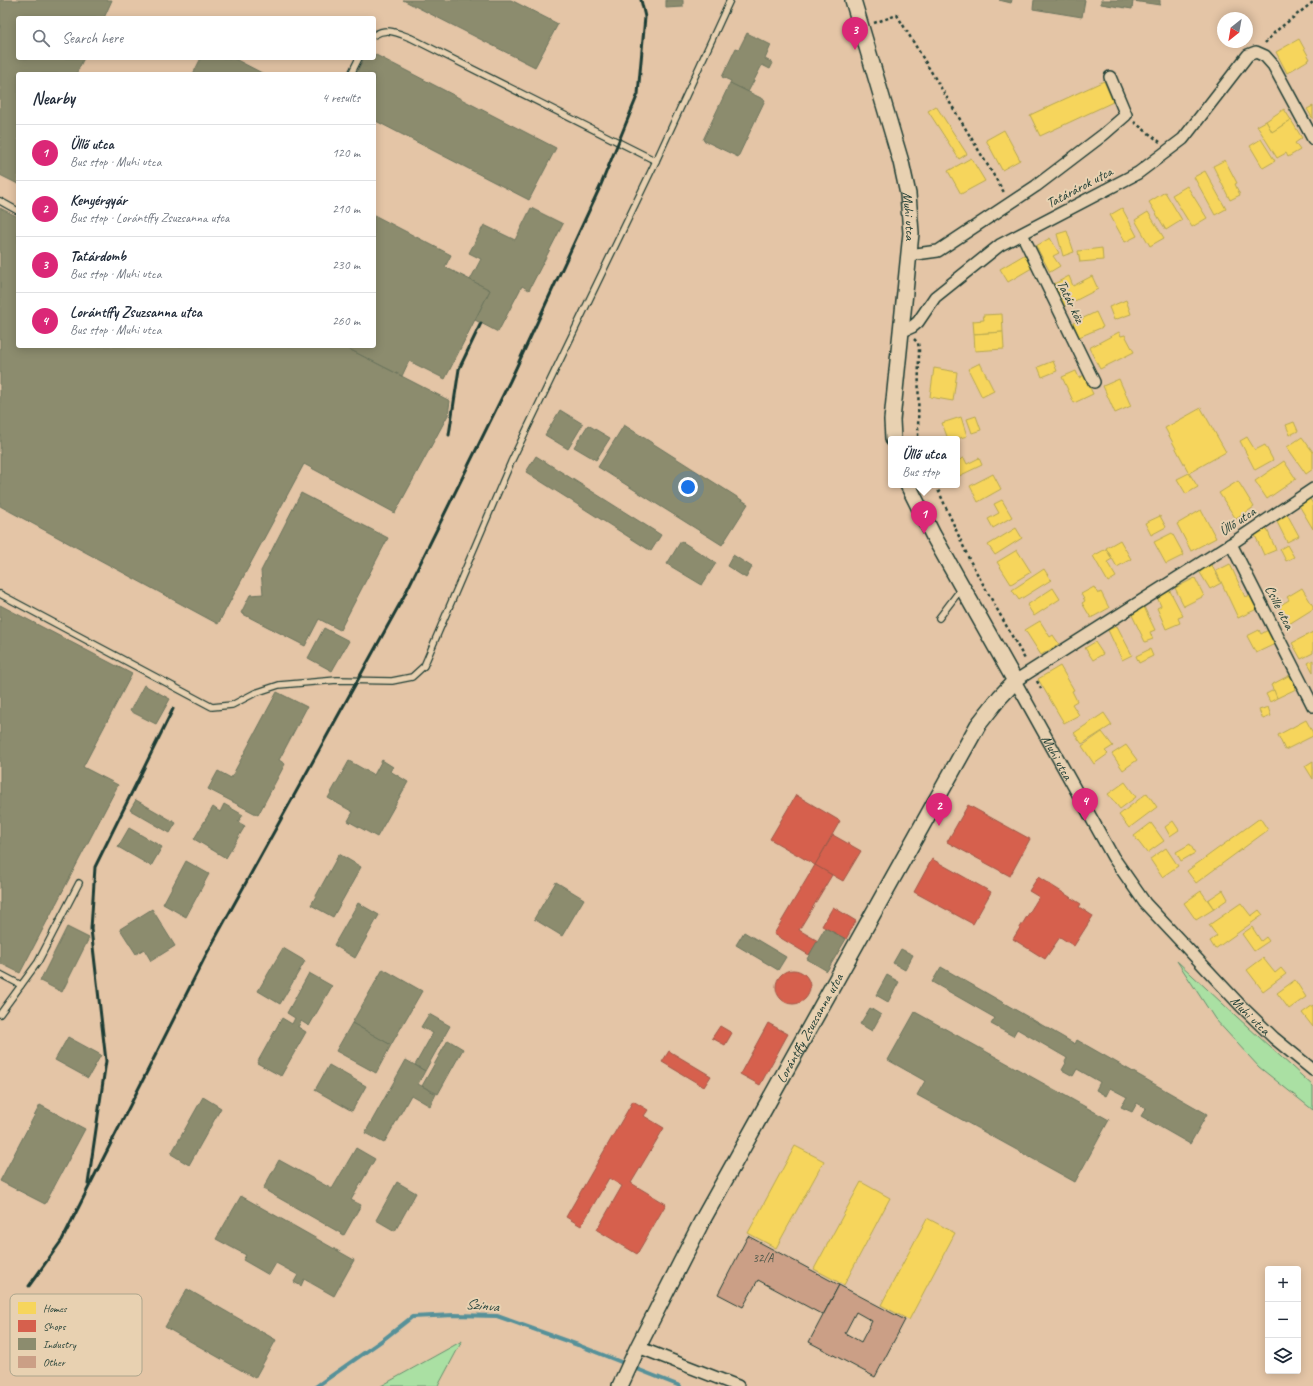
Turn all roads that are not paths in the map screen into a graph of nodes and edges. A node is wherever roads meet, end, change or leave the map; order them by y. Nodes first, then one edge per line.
1 (730, 0) edge
2 (853, 0) edge
3 (376, 35) edge
4 (358, 60) edge
5 (352, 72) edge
6 (1110, 77) dead end
7 (1313, 139) edge
8 (656, 161) junction
9 (0, 201) edge
10 (16, 210) edge
11 (1022, 234) junction
12 (909, 255) junction
13 (901, 332) junction
14 (1094, 382) dead end
15 (893, 436) edge
16 (910, 488) edge
17 (1313, 489) edge
18 (1231, 544) junction
19 (962, 588) junction
20 (0, 594) edge
21 (939, 618) dead end
22 (1015, 681) junction
23 (1313, 706) edge
24 (79, 883) dead end
25 (0, 974) edge
26 (21, 985) junction
27 (0, 1014) edge
28 (1313, 1070) edge
29 (638, 1347) junction
30 (620, 1386) edge
31 (738, 1386) edge

1 - 8 lane
2 - 12 main road, Muhi utca
3 - 8 lane
4 - 5 lane
6 - 12 street, Tatárárok utca
7 - 11 street, Tatárárok utca
8 - 20 lane
9 - 10 lane
11 - 13 street, Tatárárok utca
11 - 14 street, Tatár köz
12 - 13 main road, Muhi utca
13 - 15 main road, Muhi utca
16 - 19 main road, Muhi utca
17 - 18 street, Üllő utca
18 - 22 street, Üllő utca
18 - 23 street, Csille utca
19 - 21 lane
19 - 22 main road, Muhi utca
22 - 28 street, Muhi utca
22 - 29 main road, Lorántffy Zsuzsanna utca
24 - 26 lane
25 - 26 lane
26 - 27 lane
29 - 30 main road, Lorántffy Zsuzsanna utca
29 - 31 street

